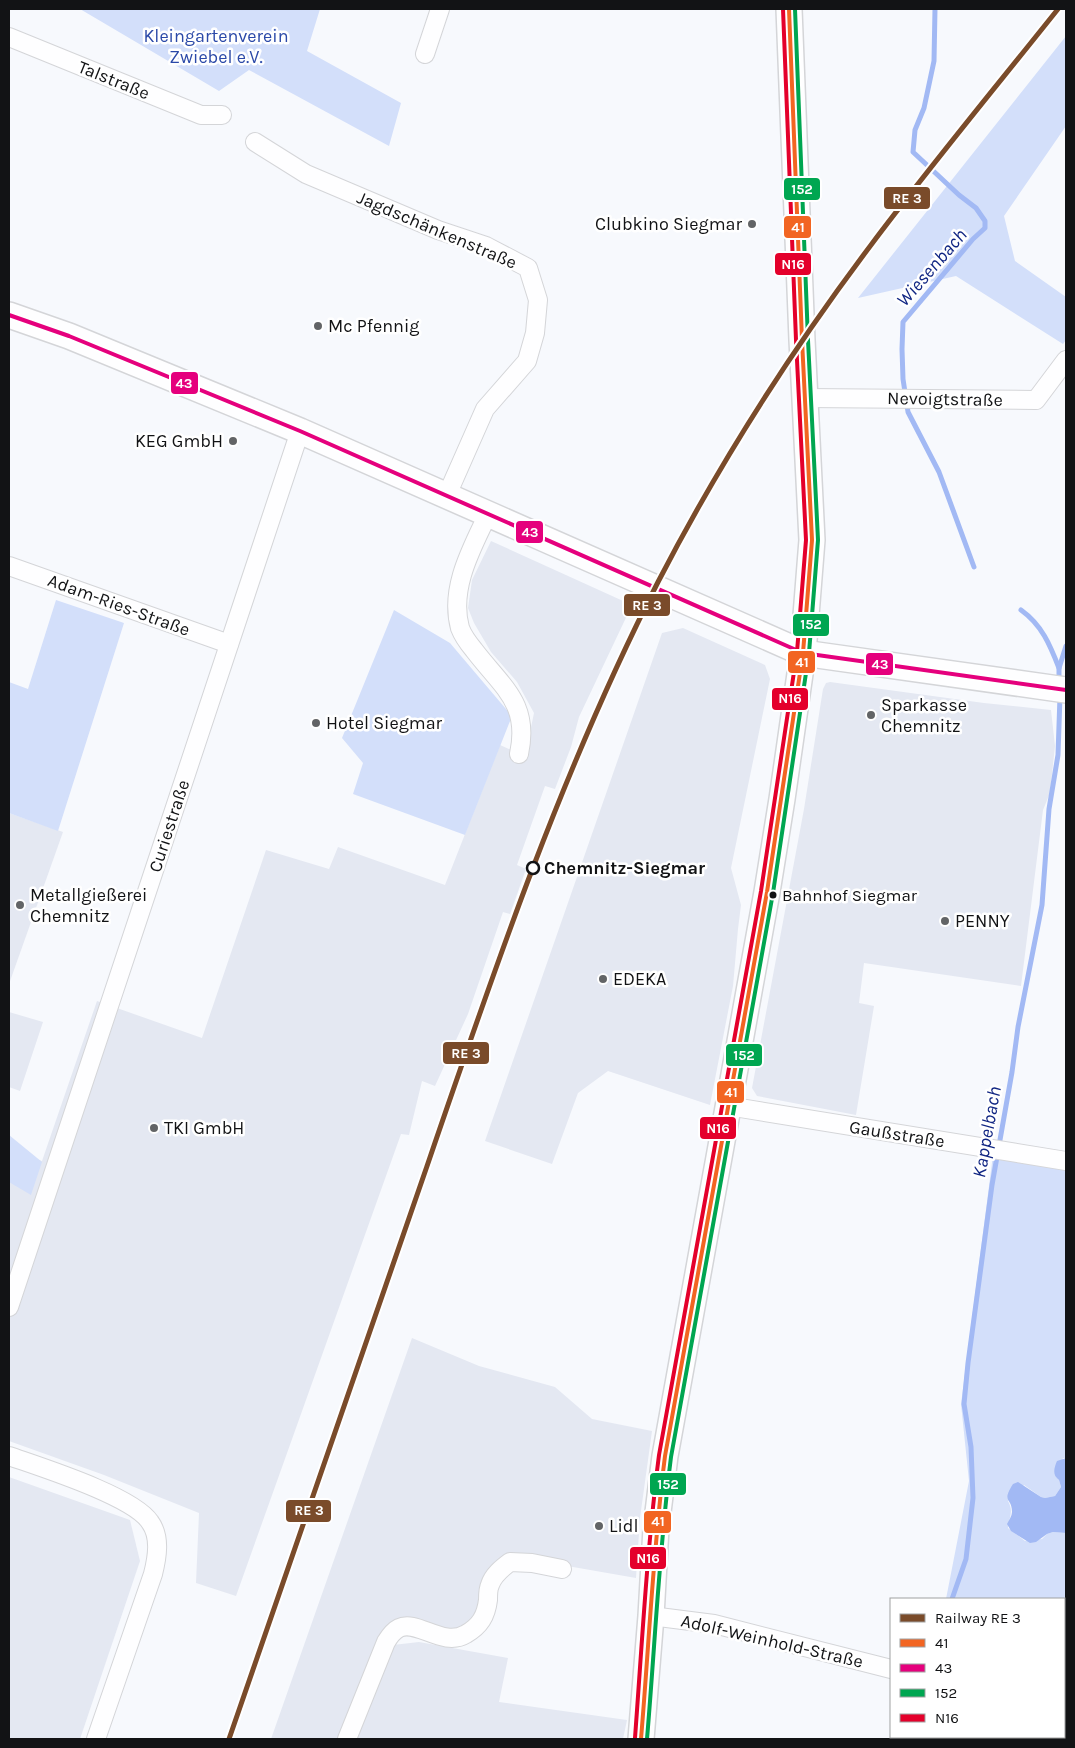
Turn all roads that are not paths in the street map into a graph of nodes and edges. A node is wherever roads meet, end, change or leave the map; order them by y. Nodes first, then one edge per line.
1 (440, 9) edge
2 (789, 9) edge
3 (9, 37) edge
4 (425, 54) dead end
5 (222, 115) dead end
6 (255, 142) dead end
7 (9, 315) edge
8 (1066, 360) edge
9 (805, 398) junction
10 (300, 430) junction
11 (447, 495) junction
12 (488, 514) junction
13 (9, 566) edge
14 (230, 644) junction
15 (803, 653) junction
16 (1060, 689) edge
17 (519, 754) dead end
18 (728, 1106) junction
19 (1066, 1161) edge
20 (9, 1307) edge
21 (9, 1456) edge
22 (562, 1569) dead end
23 (652, 1616) junction
24 (890, 1669) edge
25 (96, 1739) edge
26 (347, 1739) edge
27 (641, 1739) edge

1 - 4 street
2 - 9 main road
3 - 5 street, Talstraße
6 - 11 street, Jagdschänkenstraße
7 - 10 main road
8 - 9 street, Nevoigtstraße
9 - 15 main road
10 - 11 main road
10 - 14 street, Curiestraße
11 - 12 main road
12 - 15 main road
12 - 17 street
13 - 14 street, Adam-Ries-Straße
14 - 20 street, Curiestraße
15 - 16 main road
15 - 18 main road
18 - 19 street, Gaußstraße
18 - 23 main road
21 - 25 street
22 - 26 street
23 - 24 street, Adolf-Weinhold-Straße
23 - 27 main road

